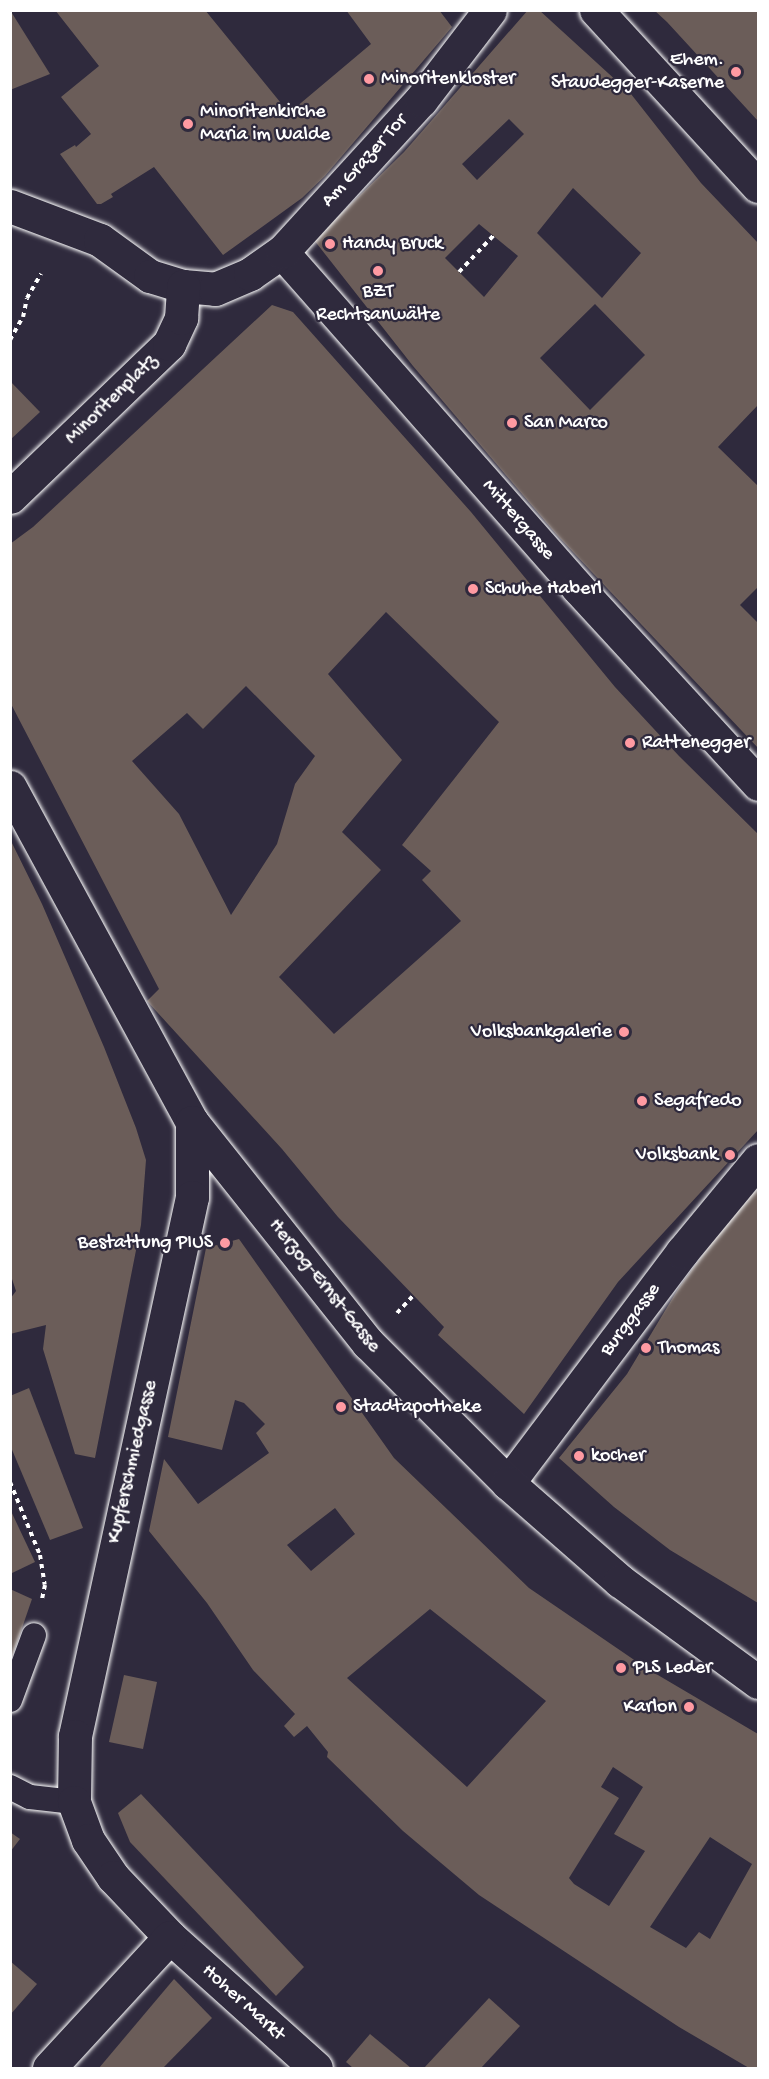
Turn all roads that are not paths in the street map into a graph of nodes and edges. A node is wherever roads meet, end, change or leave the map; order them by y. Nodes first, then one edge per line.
1 (490, 10) edge
2 (596, 10) edge
3 (759, 186) edge
4 (10, 207) edge
5 (282, 252) junction
6 (183, 286) junction
7 (10, 497) edge
8 (759, 784) edge
9 (10, 787) edge
10 (192, 1122) junction
11 (759, 1160) edge
12 (508, 1483) junction
13 (34, 1635) road end
14 (759, 1682) edge
15 (10, 1700) edge
16 (10, 1787) edge
17 (74, 1802) junction
18 (170, 1937) junction
19 (49, 2068) edge
20 (316, 2068) edge

1 - 5 street, Am Grazer Tor
2 - 3 street
4 - 6 street
5 - 6 street
5 - 8 street, Mittergasse
6 - 7 street, Minoritenplatz
9 - 10 street, Herzog-Ernst-Gasse
10 - 12 street, Herzog-Ernst-Gasse
10 - 17 street, Kupferschmiedgasse
11 - 12 street, Burggasse
12 - 14 street, Herzog-Ernst-Gasse
13 - 15 lane
16 - 17 lane
17 - 18 street, Hoher Markt
18 - 19 street
18 - 20 street, Hoher Markt

